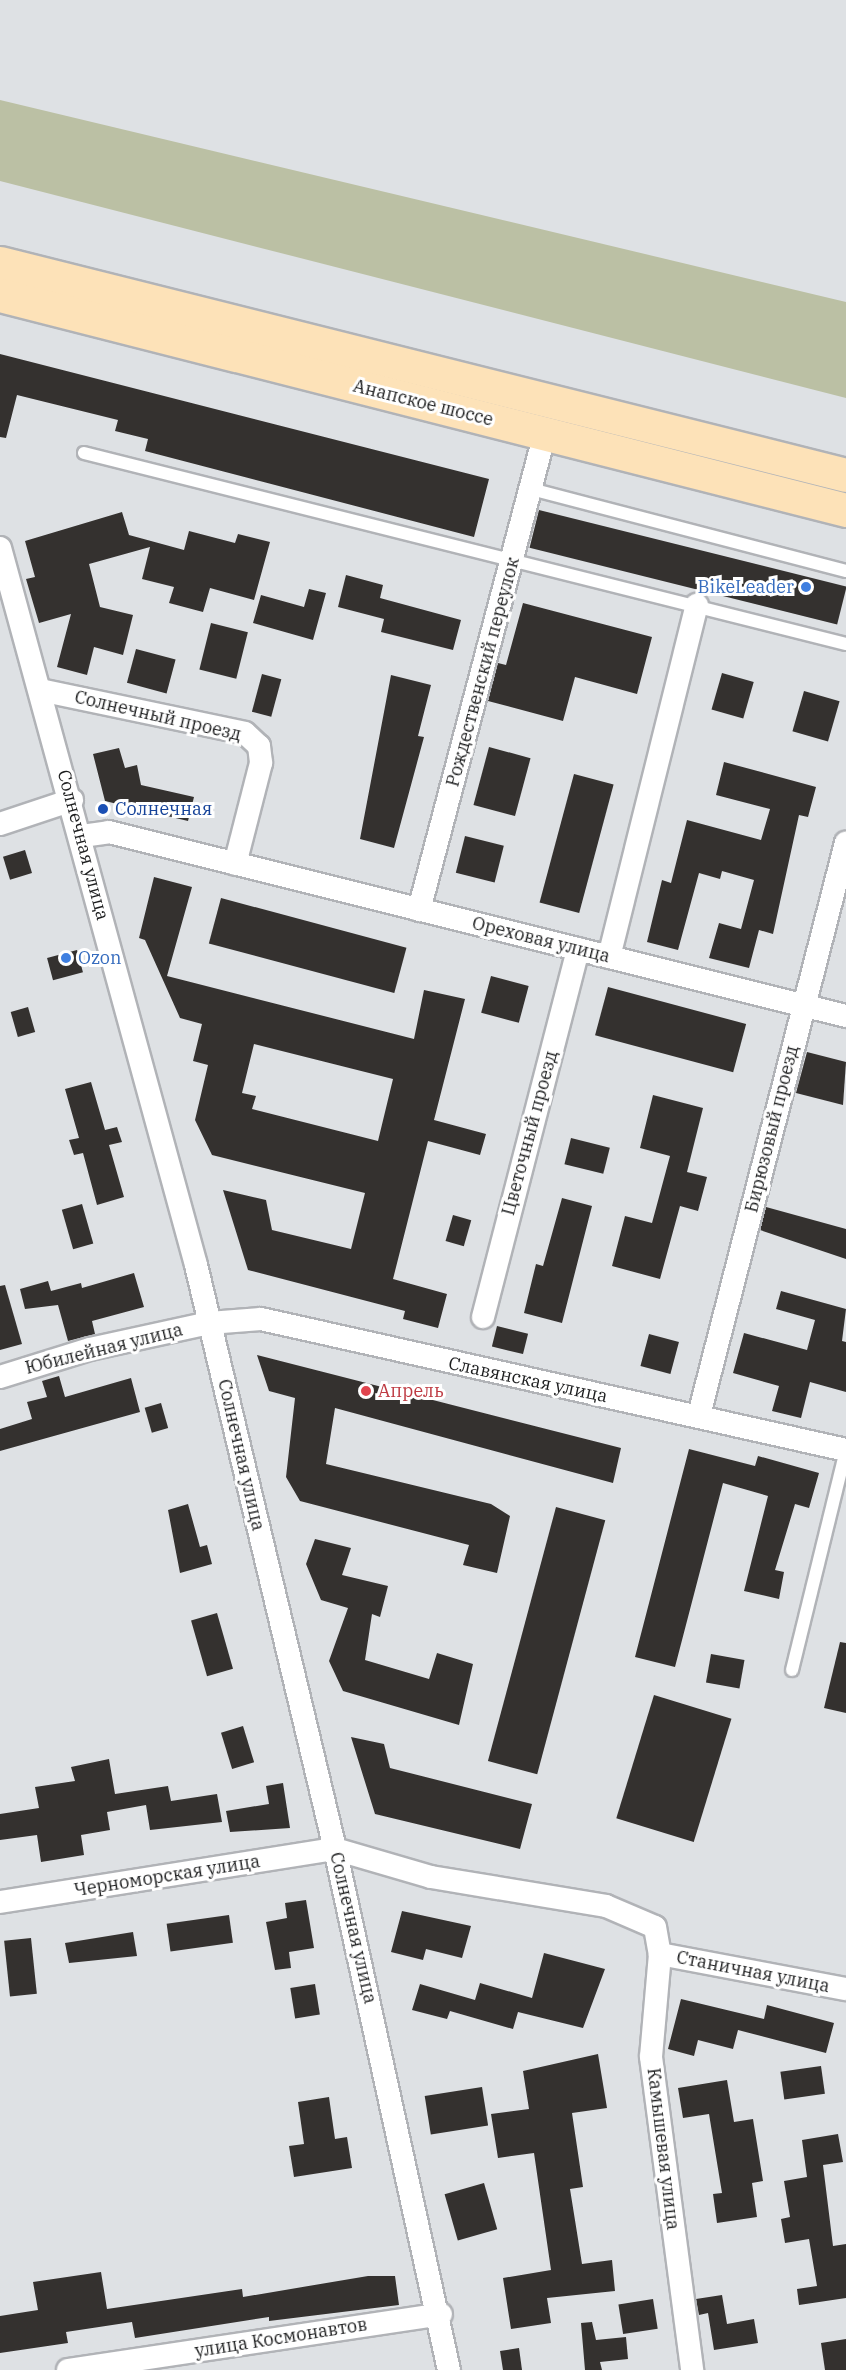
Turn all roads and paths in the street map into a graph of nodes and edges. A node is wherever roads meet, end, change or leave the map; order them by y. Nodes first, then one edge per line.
1 (0, 263) edge
2 (0, 295) edge
3 (545, 434) junction
4 (84, 453) dead end
5 (846, 475) edge
6 (531, 489) junction
7 (846, 510) edge
8 (0, 548) edge
9 (514, 558) junction
10 (846, 571) edge
11 (697, 605) junction
12 (846, 644) edge
13 (40, 690) junction
14 (72, 800) junction
15 (0, 824) edge
16 (82, 836) junction
17 (846, 843) edge
18 (235, 864) junction
19 (419, 910) junction
20 (578, 949) junction
21 (609, 957) junction
22 (803, 1005) junction
23 (846, 1016) edge
24 (483, 1317) dead end
25 (209, 1323) junction
26 (0, 1377) edge
27 (699, 1415) junction
28 (846, 1450) edge
29 (792, 1670) dead end
30 (335, 1850) junction
31 (0, 1902) edge
32 (660, 1954) junction
33 (846, 1989) edge
34 (432, 2316) junction
35 (68, 2370) edge
36 (449, 2370) edge
37 (692, 2370) edge

1 - 5 main road, Анапское шоссе
2 - 3 main road, Анапское шоссе
3 - 6 street, Рождественский переулок
3 - 7 main road, Анапское шоссе
4 - 9 lane
6 - 9 street, Рождественский переулок
6 - 10 lane
8 - 13 street, Солнечная улица
9 - 11 lane
9 - 19 street, Рождественский переулок
11 - 12 lane
11 - 21 street
13 - 14 street, Солнечная улица
13 - 18 street, Солнечный проезд
14 - 15 street
14 - 16 street, Солнечная улица
16 - 18 street, Ореховая улица
16 - 25 street, Солнечная улица
17 - 22 street, Бирюзовый проезд
18 - 19 street, Ореховая улица
19 - 20 street, Ореховая улица
20 - 21 street, Ореховая улица
20 - 24 street, Цветочный проезд
21 - 22 street, Ореховая улица
22 - 23 street, Ореховая улица
22 - 27 street, Бирюзовый проезд
25 - 26 street, Юбилейная улица
25 - 27 street, Славянская улица
25 - 30 street, Солнечная улица
27 - 28 street, Славянская улица
28 - 29 lane
30 - 31 street, Черноморская улица
30 - 32 street, Камышевая улица
30 - 34 street, Солнечная улица
32 - 33 street, Станичная улица
32 - 37 street, Камышевая улица
34 - 35 street, улица Космонавтов
34 - 36 street, Солнечная улица

